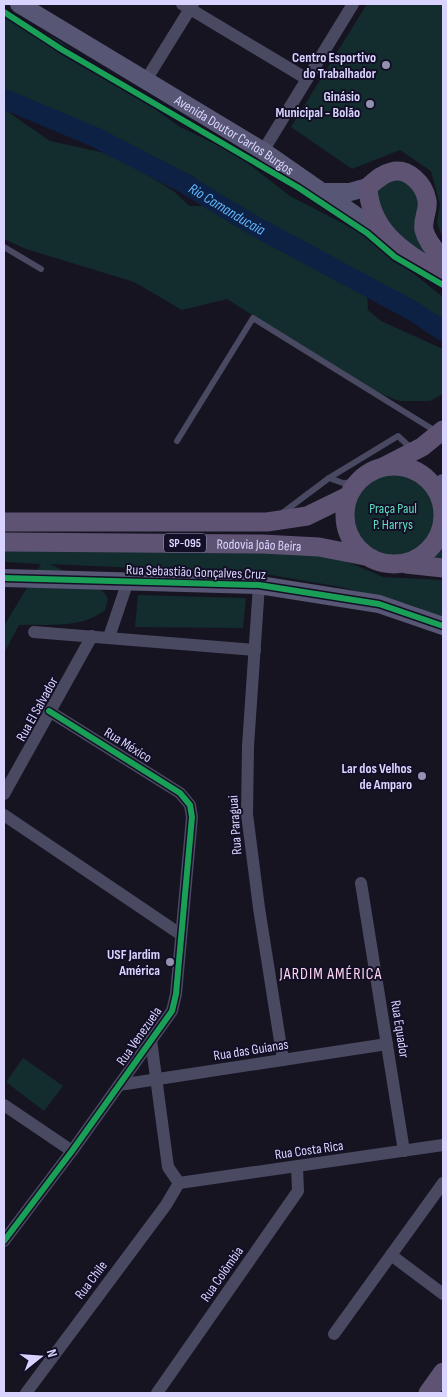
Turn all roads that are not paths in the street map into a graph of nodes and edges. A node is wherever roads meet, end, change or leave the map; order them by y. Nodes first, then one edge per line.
1 (19, 4) edge
2 (188, 5) edge
3 (349, 5) edge
4 (307, 79) junction
5 (146, 80) junction
6 (263, 151) junction
7 (368, 187) junction
8 (322, 192) junction
9 (392, 242) junction
10 (4, 248) edge
11 (443, 260) edge
12 (41, 269) dead end
13 (443, 276) edge
14 (442, 432) edge
15 (177, 441) dead end
16 (414, 451) junction
17 (383, 467) junction
18 (329, 478) junction
19 (443, 481) edge
20 (353, 489) junction
21 (443, 512) edge
22 (4, 522) edge
23 (267, 522) junction
24 (4, 542) edge
25 (365, 556) junction
26 (405, 564) junction
27 (443, 568) edge
28 (4, 578) edge
29 (128, 581) junction
30 (259, 585) junction
31 (443, 626) edge
32 (34, 632) dead end
33 (92, 636) junction
34 (108, 637) junction
35 (255, 650) junction
36 (49, 710) junction
37 (4, 794) edge
38 (190, 805) joint
39 (4, 815) edge
40 (361, 883) dead end
41 (180, 934) junction
42 (151, 1040) junction
43 (387, 1044) junction
44 (283, 1060) junction
45 (156, 1079) junction
46 (119, 1085) junction
47 (4, 1105) edge
48 (443, 1145) edge
49 (72, 1151) junction
50 (404, 1151) junction
51 (297, 1167) junction
52 (179, 1183) junction
53 (443, 1183) edge
54 (4, 1241) edge
55 (391, 1255) junction
56 (443, 1294) edge
57 (334, 1334) dead end
58 (443, 1372) edge
59 (26, 1393) edge
60 (157, 1393) edge
61 (428, 1393) edge

1 - 5 street, Avenida Doutor Carlos Burgos
2 - 4 street
2 - 5 street
3 - 4 street
4 - 6 street
5 - 6 street, Avenida Doutor Carlos Burgos
6 - 8 street, Avenida Doutor Carlos Burgos
7 - 8 street
7 - 9 main road
7 - 11 main road
8 - 9 street, Avenida Doutor Carlos Burgos
9 - 13 main road, Avenida Doutor Carlos Burgos
10 - 12 lane
14 - 15 lane
14 - 16 main road
16 - 17 main road
16 - 18 lane
17 - 20 main road, SP-095
17 - 21 main road
18 - 20 lane
18 - 23 lane
19 - 21 main road
20 - 23 main road, Rodovia João Beira / SP-095
20 - 25 main road
21 - 26 main road
22 - 23 main road, Rodovia João Beira / SP-095
24 - 25 main road, Rodovia João Beira / SP-095
25 - 26 main road, SP-095
26 - 27 main road, SP-095
28 - 29 street, Rua Sebastião Gonçalves Cruz
29 - 30 street, Rua Sebastião Gonçalves Cruz
29 - 34 street
30 - 31 street, Rua Sebastião Gonçalves Cruz
30 - 35 street, Rua Paraguai
32 - 33 street
33 - 34 street
33 - 36 street, Rua El Salvador
34 - 35 street
35 - 44 street, Rua Paraguai
36 - 37 street, Rua El Salvador
36 - 38 street, Rua México
38 - 41 street, Rua Venezuela
39 - 41 street
40 - 43 street, Rua Equador
41 - 42 street, Rua Venezuela
42 - 45 street
42 - 46 street, Rua Venezuela
43 - 44 street, Rua das Guianas
43 - 50 street, Rua Equador
44 - 45 street, Rua das Guianas
45 - 46 street, Rua das Guianas
45 - 52 street
46 - 49 street, Rua Venezuela
47 - 49 street
48 - 50 street, Rua Costa Rica
49 - 54 street, Rua Venezuela
50 - 51 street, Rua Costa Rica
51 - 52 street, Rua Costa Rica
51 - 60 street, Rua Colômbia
52 - 59 street, Rua Chile
53 - 55 street
55 - 56 street
55 - 57 street
58 - 61 main road

